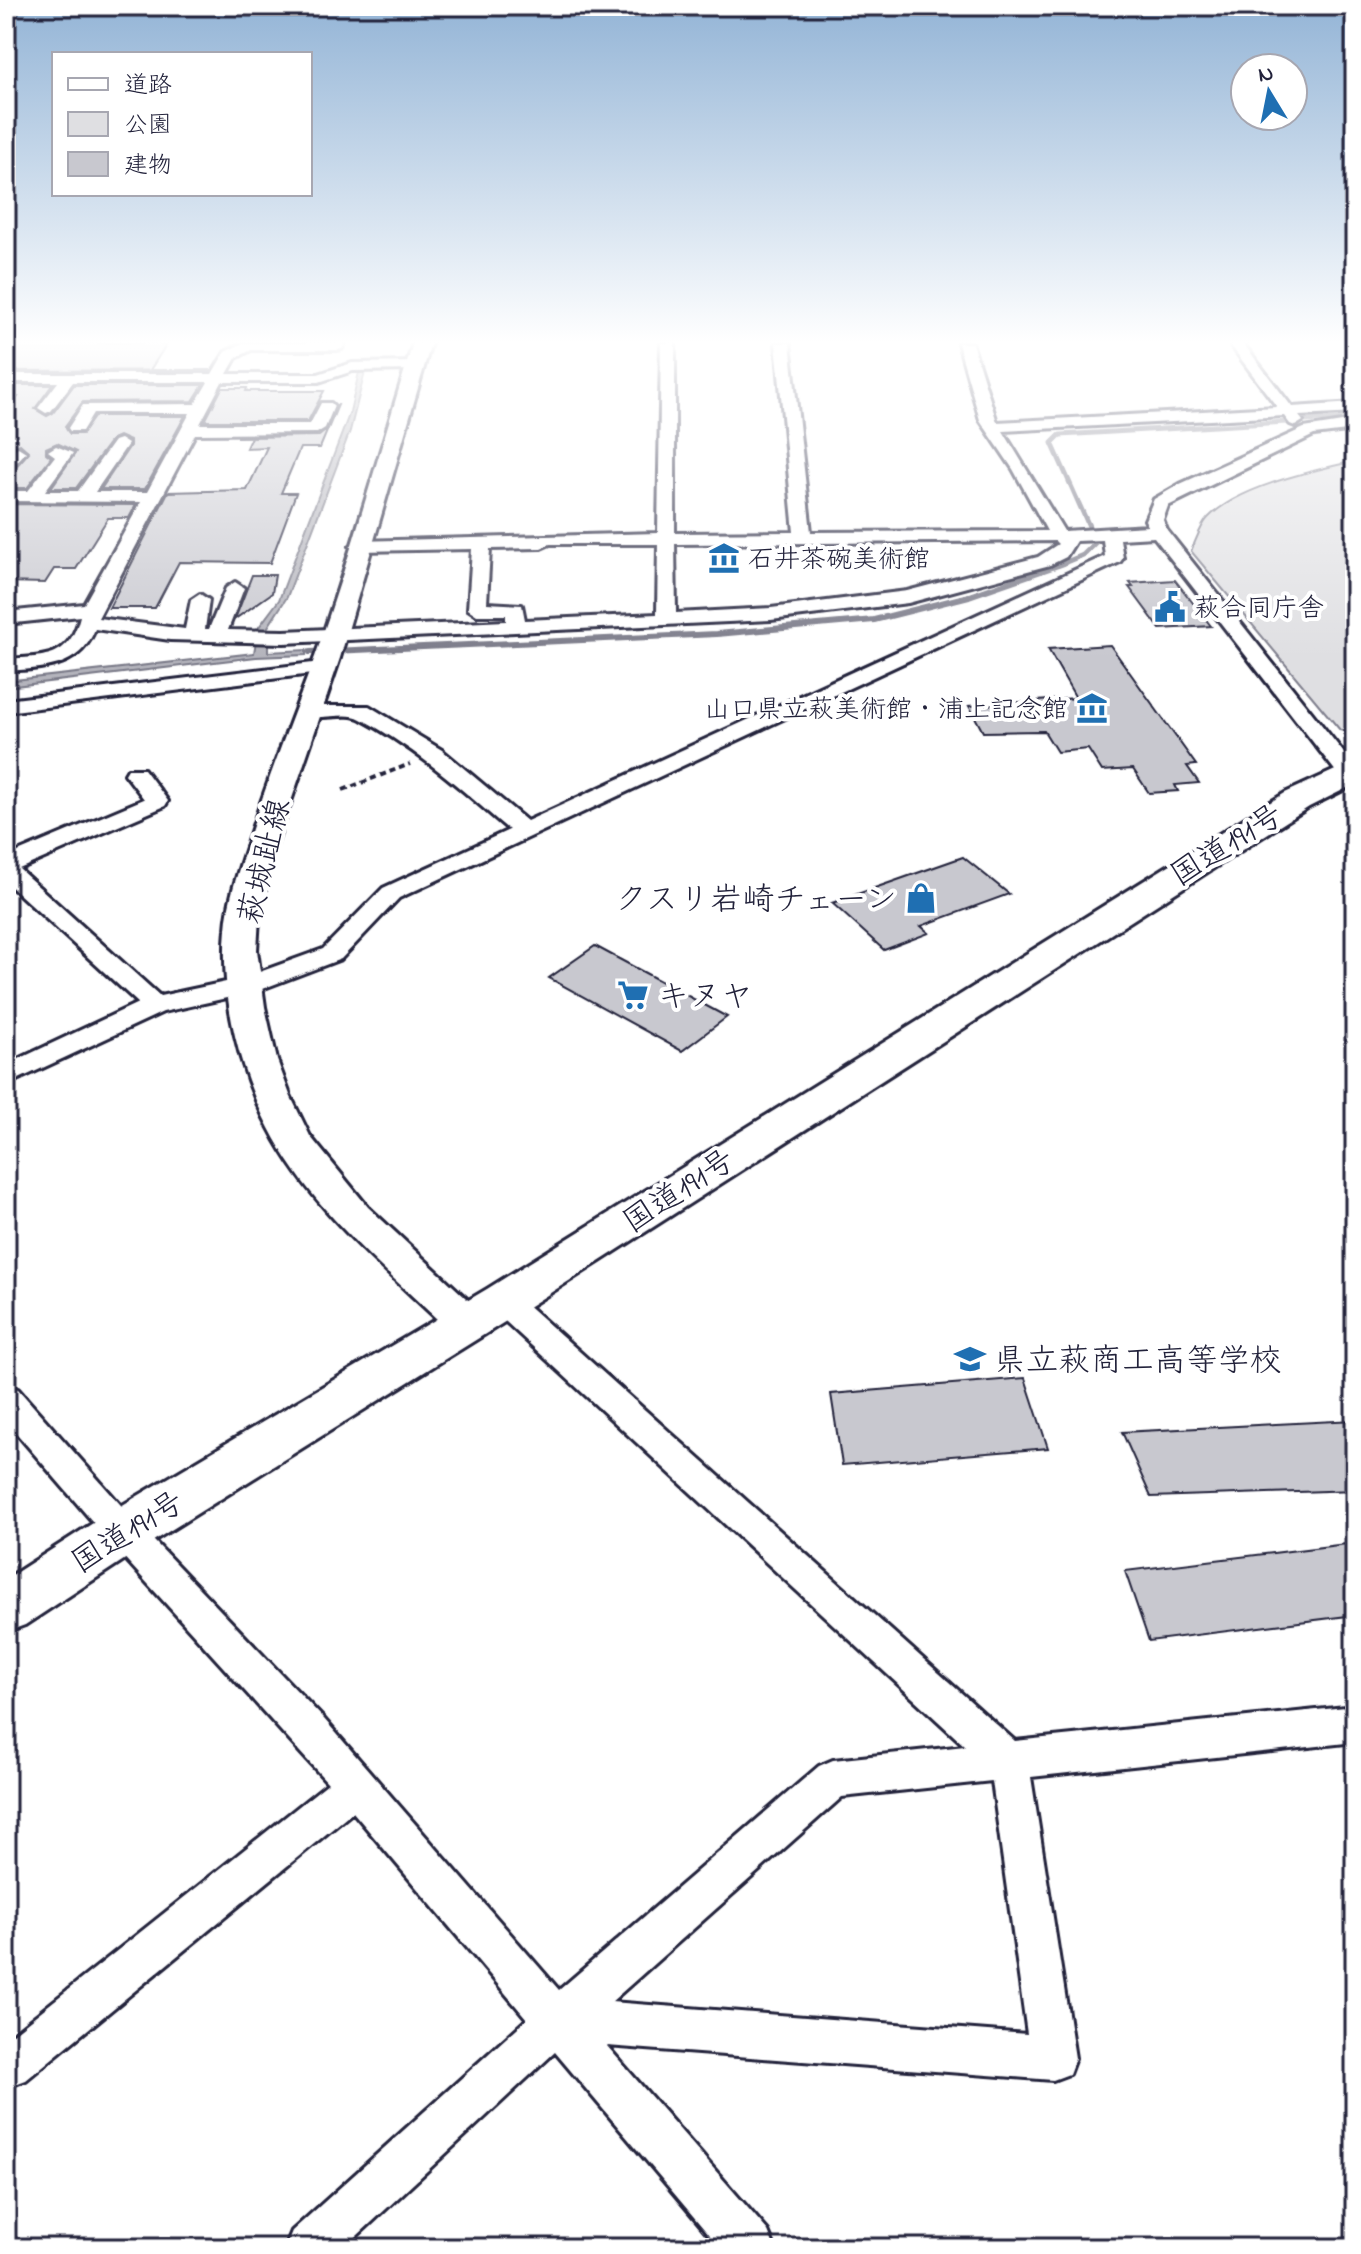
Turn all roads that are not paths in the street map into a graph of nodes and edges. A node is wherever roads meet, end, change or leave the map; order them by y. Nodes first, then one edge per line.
1 (117, 448) edge
2 (180, 448) edge
3 (389, 448) edge
4 (667, 448) edge
5 (794, 448) edge
6 (1007, 448) edge
7 (1252, 448) edge
8 (56, 451) dead end
9 (6, 496) edge
10 (33, 496) junction
11 (83, 496) junction
12 (153, 497) junction
13 (1159, 531) junction
14 (1058, 535) junction
15 (1105, 536) junction
16 (667, 538) junction
17 (803, 538) junction
18 (481, 543) junction
19 (359, 546) junction
20 (235, 588) dead end
21 (200, 600) dead end
22 (90, 616) junction
23 (6, 618) edge
24 (666, 620) junction
25 (517, 627) junction
26 (194, 635) junction
27 (216, 636) junction
28 (328, 654) junction
29 (6, 665) edge
30 (6, 706) edge
31 (307, 710) junction
32 (136, 774) dead end
33 (1354, 775) edge
34 (525, 831) junction
35 (6, 868) edge
36 (245, 986) junction
37 (155, 1005) junction
38 (6, 1076) edge
39 (503, 1301) junction
40 (467, 1323) junction
41 (6, 1398) edge
42 (123, 1532) junction
43 (6, 1608) edge
44 (1355, 1724) edge
45 (1009, 1761) junction
46 (356, 1785) junction
47 (558, 2020) junction
48 (10, 2064) dead end
49 (309, 2248) edge
50 (751, 2248) edge

1 - 11 street
2 - 12 street
3 - 19 main road, 萩城趾線
4 - 16 street
5 - 17 street
6 - 14 street
7 - 13 street
8 - 10 street
9 - 10 street
10 - 11 street
11 - 12 street
12 - 22 street
13 - 15 street
13 - 33 street
14 - 15 street
14 - 17 street
14 - 24 street
15 - 34 street
16 - 17 street
16 - 18 street
16 - 24 street
18 - 19 street
18 - 25 street
19 - 28 main road, 萩城趾線
20 - 27 street
21 - 26 street
22 - 23 street
22 - 26 street
22 - 29 street
24 - 25 street
25 - 28 street
26 - 27 street
27 - 28 street
28 - 30 street
28 - 31 main road, 萩城趾線
31 - 34 street
31 - 36 main road, 萩城趾線
32 - 35 street
33 - 39 highway, 国道191号
34 - 36 street
35 - 37 street
36 - 37 street
36 - 40 main road, 萩城趾線
37 - 38 street
39 - 40 highway, 国道191号
39 - 45 street
40 - 42 highway, 国道191号
41 - 42 street
42 - 43 highway, 国道191号
42 - 46 street
44 - 45 street
45 - 47 street
45 - 47 street
46 - 47 street
46 - 48 street
47 - 49 street
47 - 50 street

